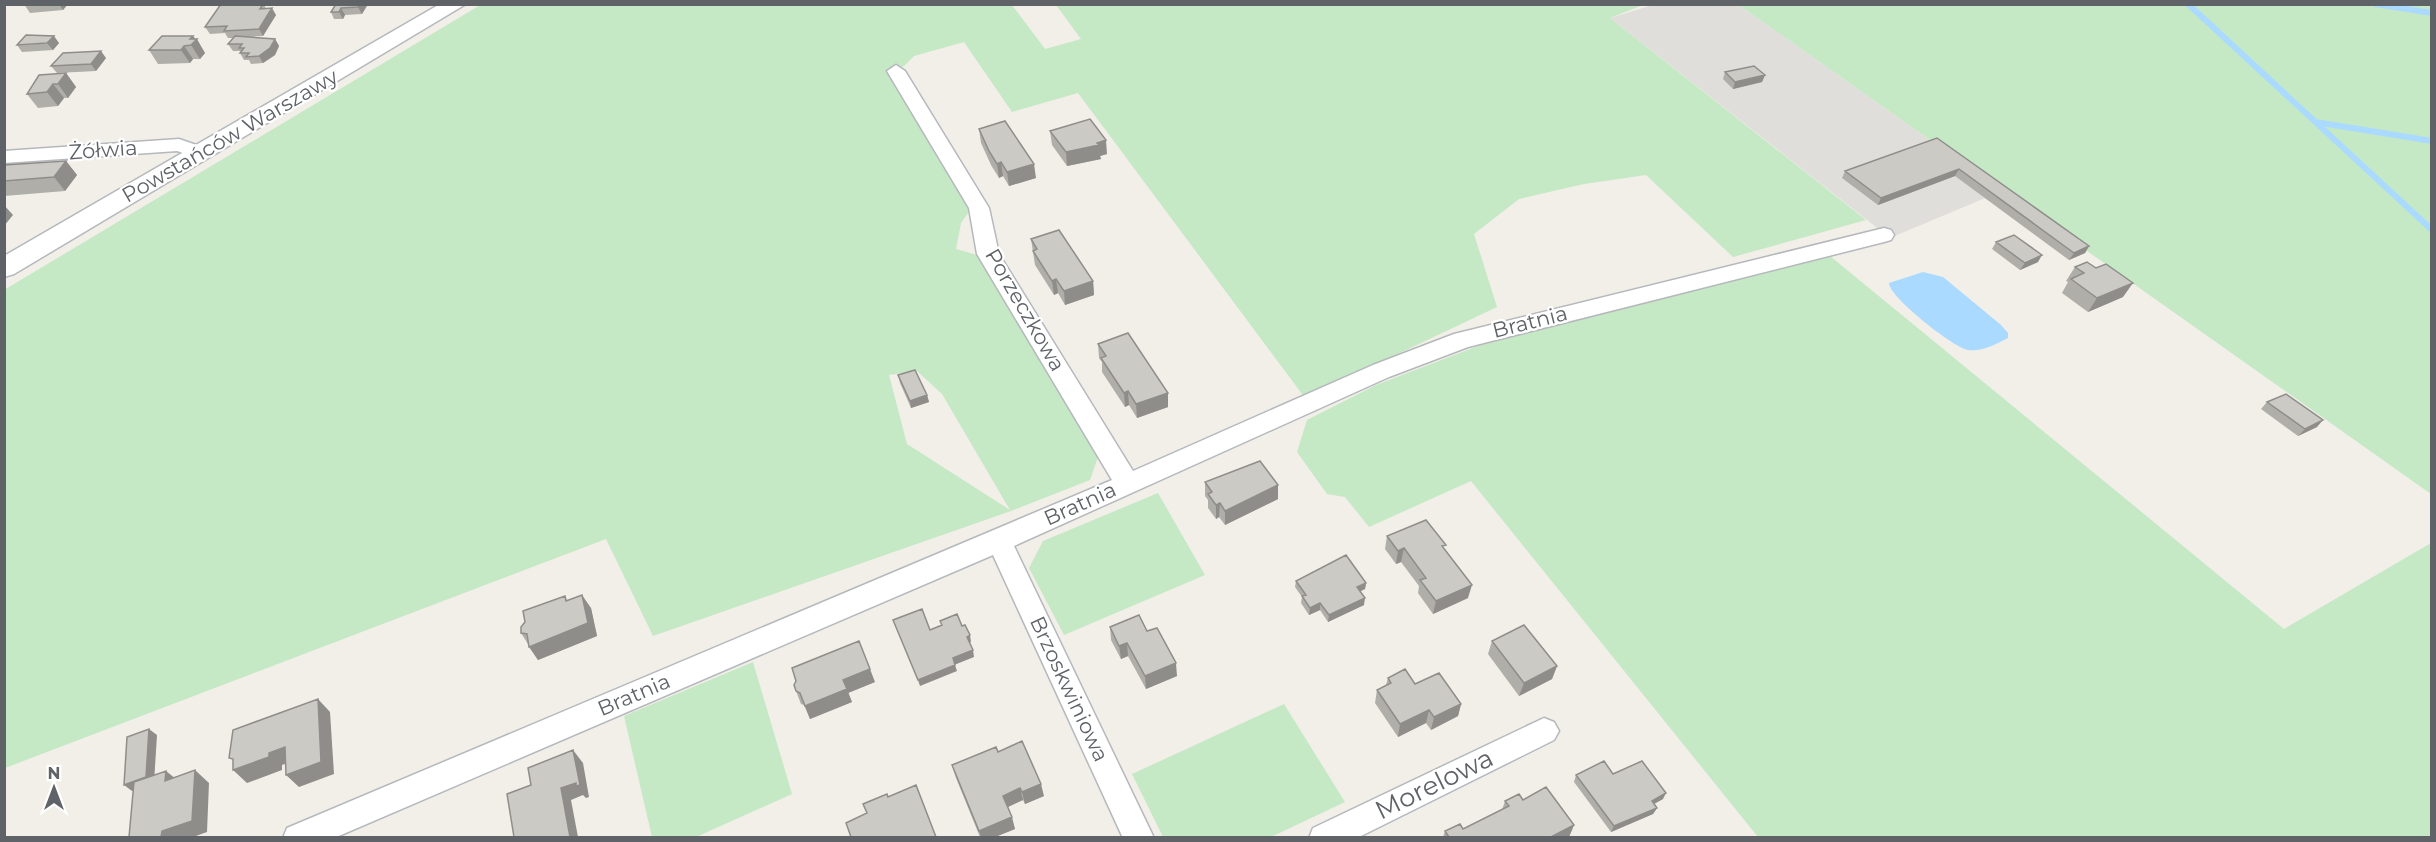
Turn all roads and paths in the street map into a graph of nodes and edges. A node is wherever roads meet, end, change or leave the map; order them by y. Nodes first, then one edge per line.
1 (456, 4) edge
2 (896, 71) dead end
3 (201, 153) junction
4 (4, 157) edge
5 (1884, 235) dead end
6 (4, 268) edge
7 (1127, 483) junction
8 (999, 541) junction
9 (1544, 731) dead end
10 (1130, 835) edge
11 (298, 837) edge
12 (1324, 837) edge

1 - 3 street, Powstańców Warszawy
2 - 7 street, Porzeczkowa
3 - 4 street, Żółwia
3 - 6 street, Powstańców Warszawy
5 - 7 street, Bratnia
7 - 8 street, Bratnia
8 - 10 street, Brzoskwiniowa
8 - 11 street, Bratnia
9 - 12 street, Morelowa

